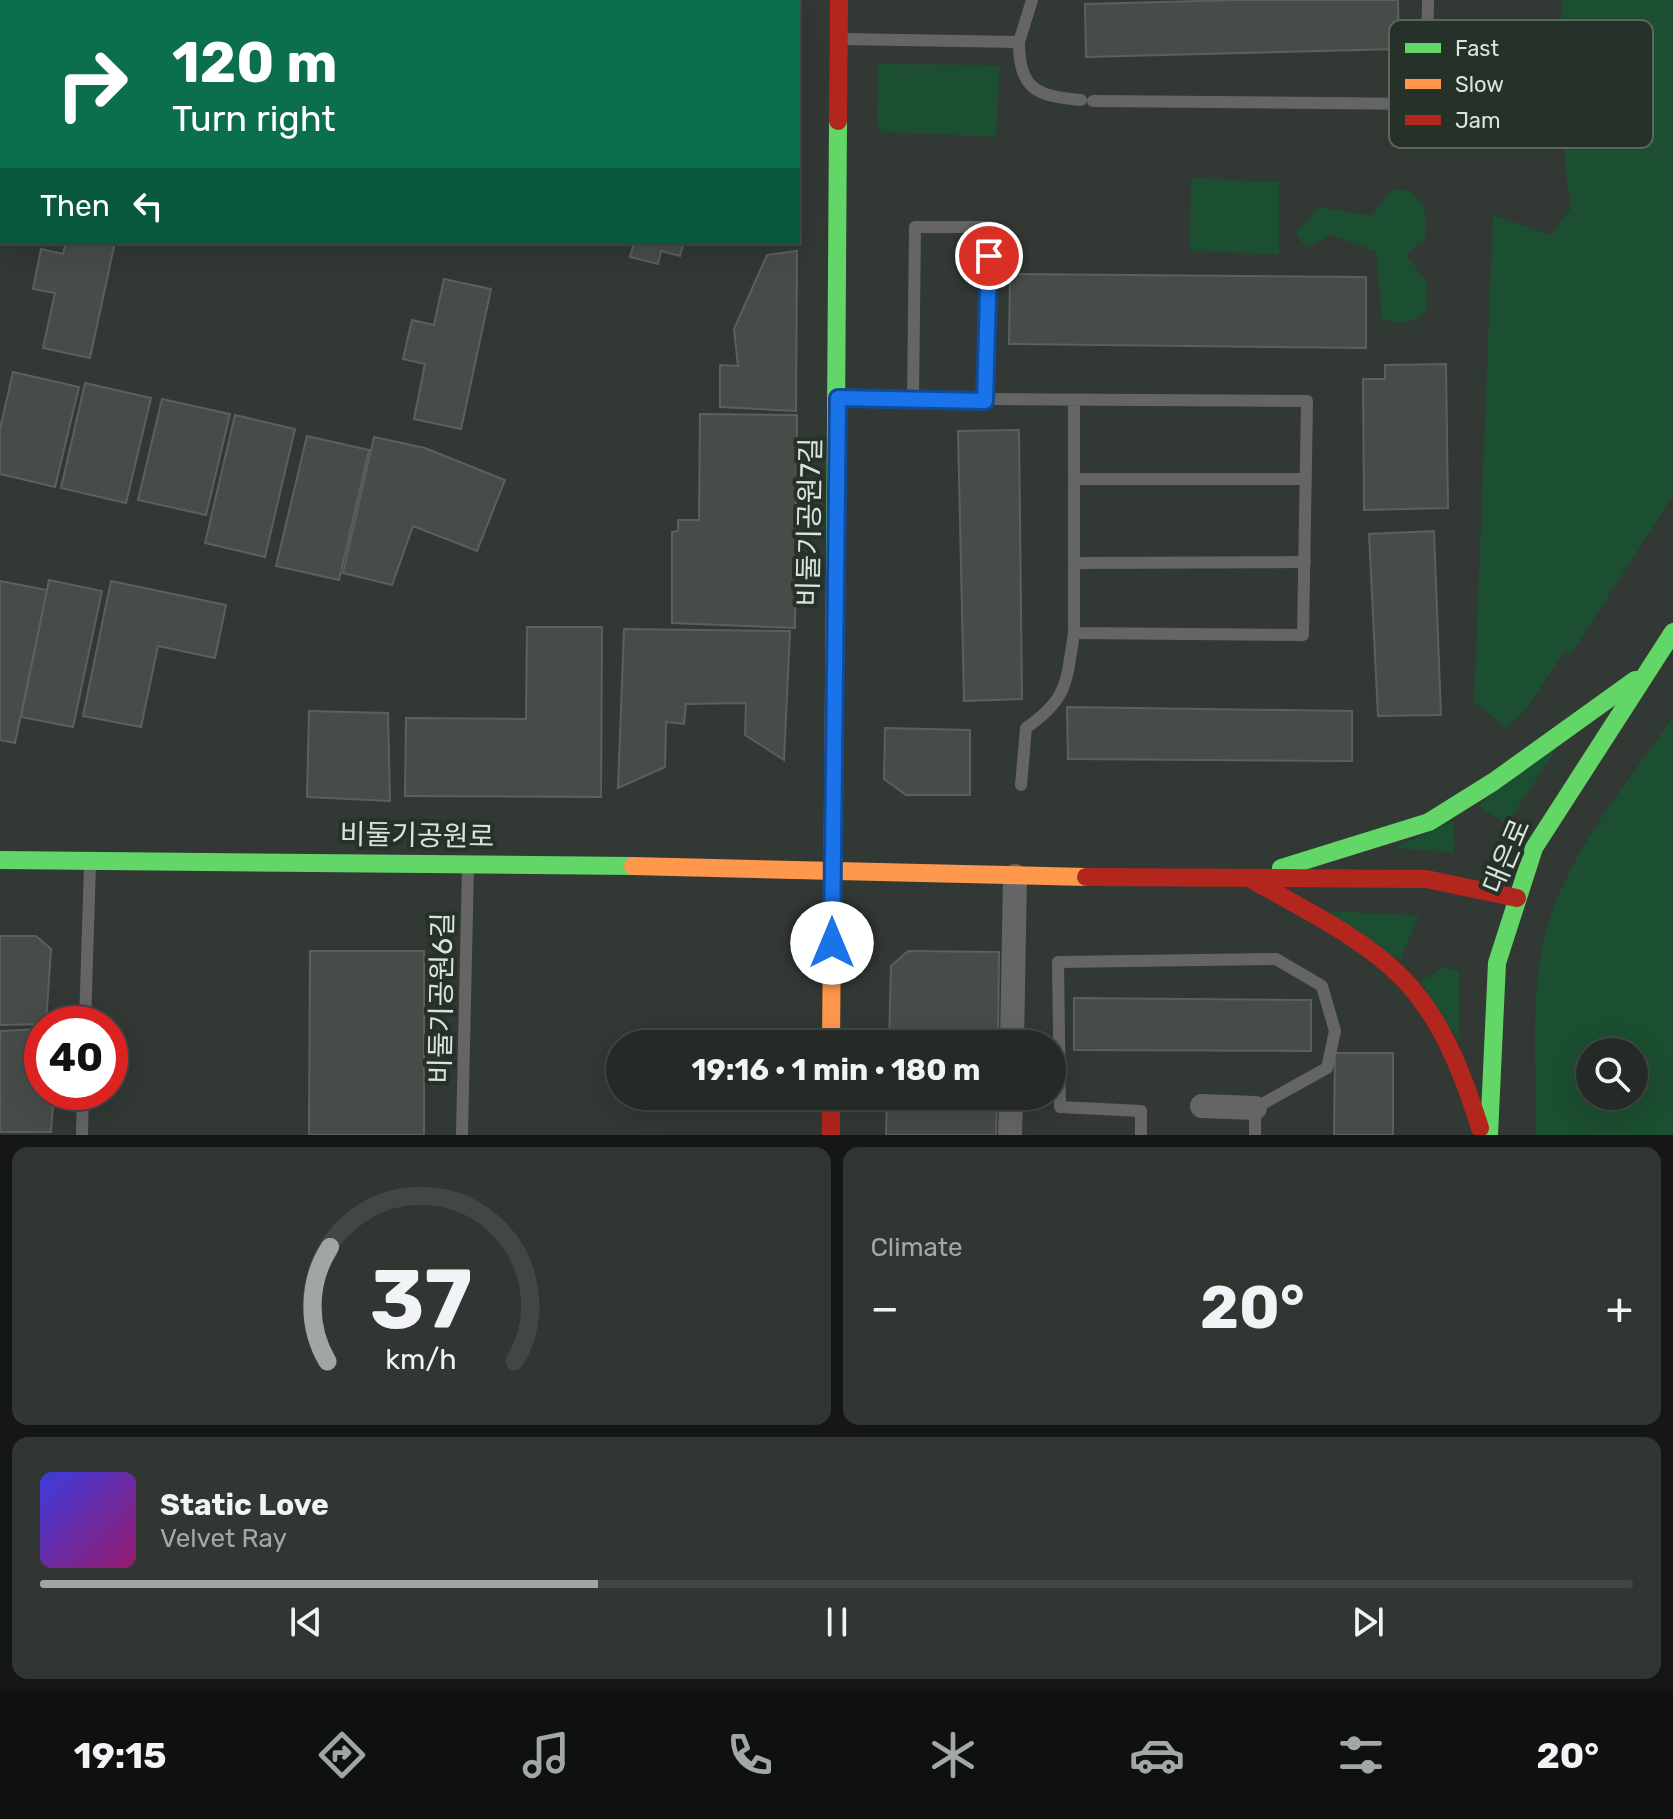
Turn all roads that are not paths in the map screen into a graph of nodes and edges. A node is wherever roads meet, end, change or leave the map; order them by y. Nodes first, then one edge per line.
1 (839, 0) edge
2 (1032, 0) edge
3 (1428, 0) edge
4 (1428, 20) edge
5 (840, 39) junction
6 (1019, 42) junction
7 (1389, 104) edge
8 (838, 398) junction
9 (913, 398) junction
10 (1074, 400) junction
11 (985, 401) junction
12 (1074, 479) junction
13 (1306, 479) junction
14 (1305, 562) junction
15 (1074, 563) junction
16 (1673, 632) edge
17 (1074, 633) junction
18 (1647, 671) junction
19 (1021, 785) dead end
20 (0, 860) edge
21 (90, 861) junction
22 (468, 862) junction
23 (833, 873) junction
24 (1015, 876) junction
25 (1249, 878) junction
26 (1517, 898) junction
27 (86, 1006) edge
28 (831, 1030) edge
29 (1012, 1030) edge
30 (1202, 1106) dead end
31 (1255, 1108) junction
32 (83, 1110) edge
33 (831, 1110) edge
34 (1011, 1110) edge
35 (82, 1135) edge
36 (462, 1135) edge
37 (831, 1135) edge
38 (1010, 1135) edge
39 (1141, 1135) edge
40 (1255, 1135) edge
41 (1482, 1135) edge
42 (1489, 1135) edge

1 - 5 street, 비둘기공원7길
2 - 6 lane
3 - 4 lane
5 - 6 lane
5 - 8 street, 비둘기공원7길
6 - 7 lane
8 - 9 lane
8 - 23 street, 비둘기공원7길
9 - 11 lane
9 - 11 lane
10 - 11 lane
10 - 12 lane
10 - 13 lane
12 - 13 lane
12 - 15 lane
13 - 14 lane
14 - 15 lane
14 - 17 lane
15 - 17 lane
16 - 18 street, 대은로
17 - 19 lane
18 - 25 street
18 - 26 street, 대은로
20 - 21 street, 비둘기공원로
21 - 22 street, 비둘기공원로
21 - 27 lane
22 - 23 street, 비둘기공원로
22 - 36 lane, 비둘기공원6길
23 - 24 street, 비둘기공원로
23 - 28 street, 비둘기공원7길
24 - 25 street, 비둘기공원로
24 - 29 street
25 - 26 street, 비둘기공원로
25 - 41 street
26 - 42 street, 대은로
30 - 31 street
31 - 39 lane
31 - 40 lane
32 - 35 lane
33 - 37 street
34 - 38 street

